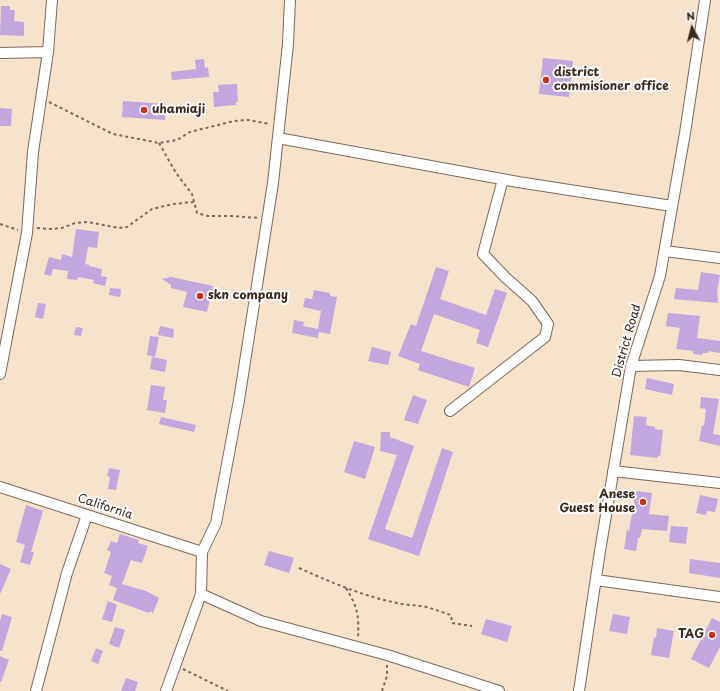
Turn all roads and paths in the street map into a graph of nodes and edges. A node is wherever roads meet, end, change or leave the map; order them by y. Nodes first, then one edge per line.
1 (52, 0) edge
2 (290, 0) edge
3 (705, 0) edge
4 (48, 52) junction
5 (0, 53) edge
6 (41, 97) junction
7 (279, 126) junction
8 (278, 138) junction
9 (159, 143) junction
10 (503, 179) junction
11 (194, 202) junction
12 (672, 206) junction
13 (267, 218) junction
14 (0, 224) edge
15 (27, 230) junction
16 (665, 251) junction
17 (720, 258) edge
18 (631, 366) junction
19 (720, 370) edge
20 (0, 374) edge
21 (450, 411) dead end
22 (613, 472) junction
23 (720, 484) edge
24 (0, 487) edge
25 (87, 515) junction
26 (202, 552) junction
27 (299, 568) dead end
28 (596, 580) junction
29 (345, 587) junction
30 (201, 594) junction
31 (720, 597) edge
32 (472, 626) dead end
33 (357, 647) junction
34 (387, 655) junction
35 (175, 665) junction
36 (36, 691) edge
37 (166, 691) edge
38 (228, 691) edge
39 (382, 691) edge
40 (499, 691) edge
41 (579, 691) edge

1 - 4 street
2 - 7 street
3 - 12 street, District Road
4 - 5 street
4 - 6 street
6 - 9 path
6 - 15 street
7 - 8 street
7 - 9 path
8 - 10 street
8 - 13 street
9 - 11 path
10 - 12 street
10 - 21 street
11 - 13 path
11 - 15 path
12 - 16 street, District Road
13 - 26 street
14 - 15 path
15 - 20 street
16 - 17 street
16 - 18 street, District Road
18 - 19 street
18 - 22 street, District Road
22 - 23 street
22 - 28 street, District Road
24 - 25 street, California
25 - 26 street, California
25 - 36 street
26 - 30 street
27 - 29 path
28 - 31 street
28 - 41 street, District Road
29 - 32 path
29 - 33 path
30 - 33 street
30 - 35 street
33 - 34 street
34 - 39 path
34 - 40 street
35 - 37 street
35 - 38 path

